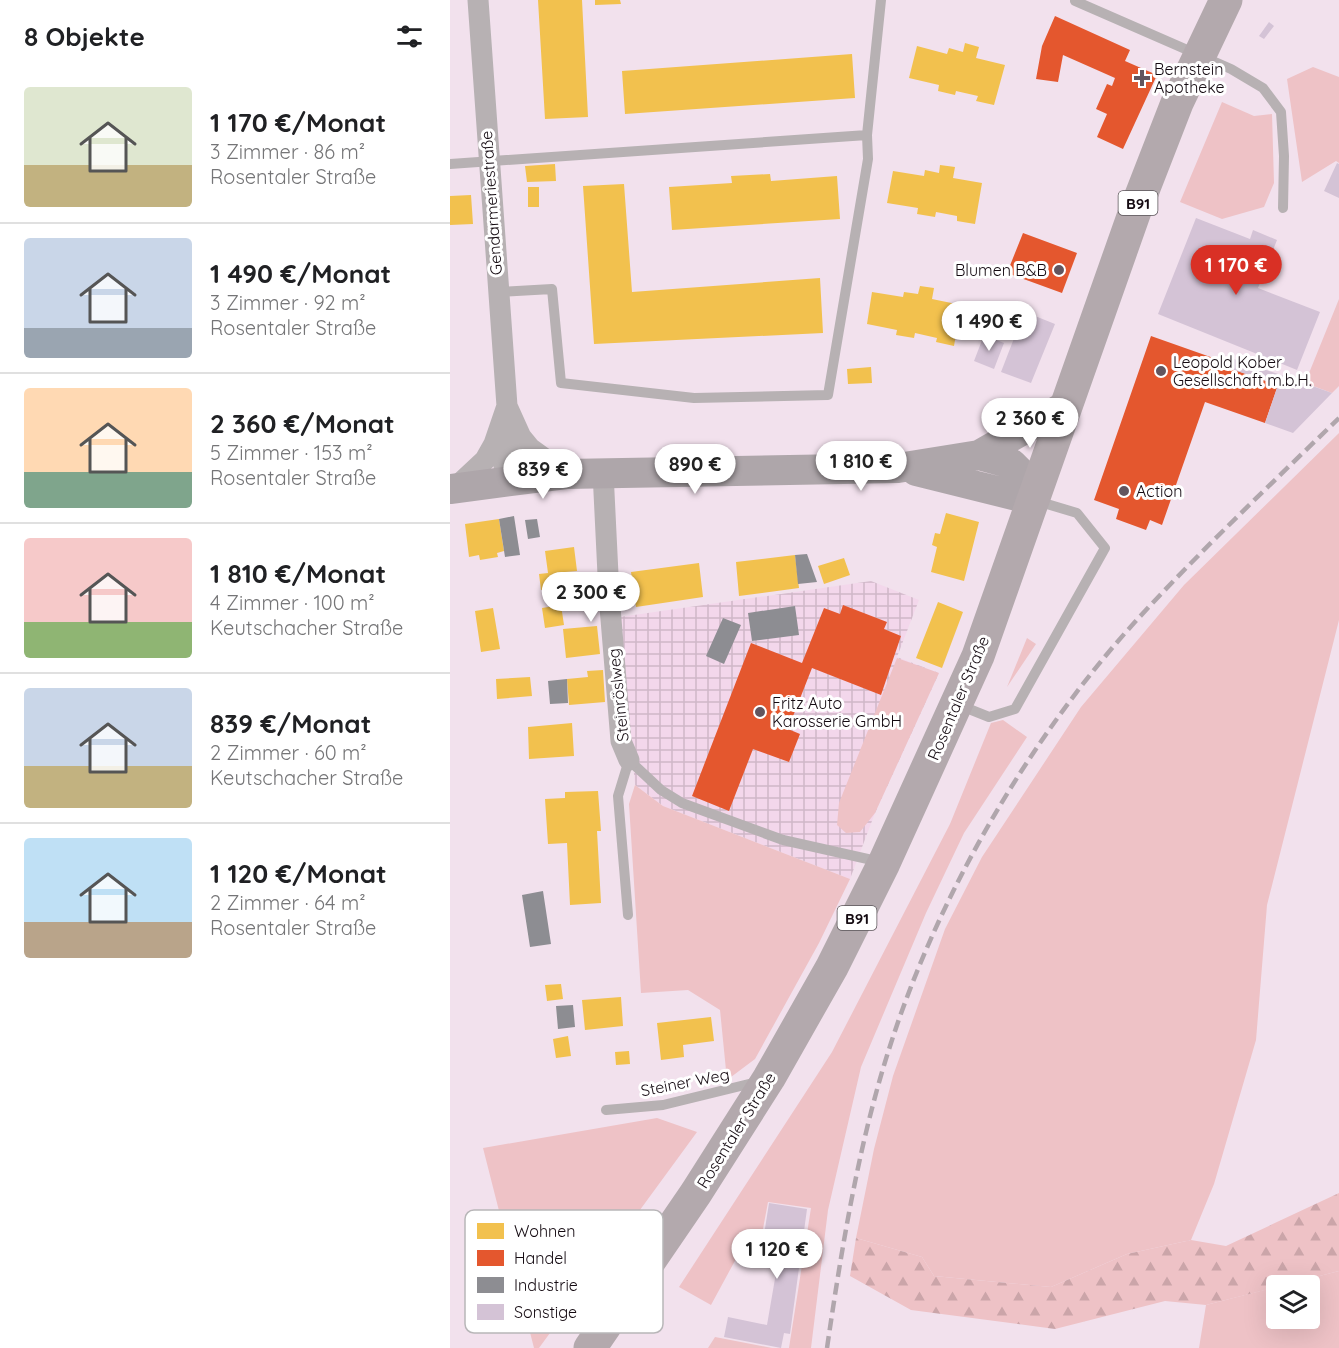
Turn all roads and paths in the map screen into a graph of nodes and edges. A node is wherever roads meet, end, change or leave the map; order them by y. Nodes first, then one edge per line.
1 (478, 0) edge
2 (881, 0) edge
3 (1226, 0) edge
4 (1075, 2) edge
5 (1199, 55) junction
6 (867, 135) junction
7 (488, 160) junction
8 (450, 164) edge
9 (1283, 208) dead end
10 (498, 292) junction
11 (1067, 405) junction
12 (504, 416) junction
13 (520, 437) junction
14 (979, 455) junction
15 (898, 468) junction
16 (603, 472) junction
17 (566, 474) junction
18 (517, 478) junction
19 (452, 489) edge
20 (1033, 500) junction
21 (956, 704) junction
22 (629, 760) junction
23 (884, 863) junction
24 (628, 915) dead end
25 (769, 1078) junction
26 (606, 1110) dead end
27 (663, 1241) edge
28 (601, 1333) edge
29 (591, 1347) edge

1 - 7 street, Gendarmeriestraße
2 - 6 lane
3 - 5 main road, Rosentaler Straße / B91
4 - 5 lane
5 - 9 lane
5 - 11 main road, Rosentaler Straße / B91
6 - 7 lane
6 - 10 lane
7 - 8 lane
7 - 10 street, Gendarmeriestraße
10 - 12 street, Gendarmeriestraße
11 - 14 main road
11 - 20 main road, Rosentaler Straße / B91
12 - 13 street, Gendarmeriestraße
12 - 18 street, Gendarmeriestraße
12 - 19 street, Gendarmeriestraße
13 - 17 street, Gendarmeriestraße
13 - 18 street, Gendarmeriestraße
14 - 15 main road
14 - 20 main road
15 - 16 main road
15 - 20 main road
16 - 17 main road
16 - 22 street, Steinröslweg
17 - 18 main road
18 - 19 main road
20 - 21 main road, Rosentaler Straße / B91
20 - 21 lane
21 - 23 main road, Rosentaler Straße / B91
22 - 23 lane
22 - 24 lane, Steinröslweg
23 - 25 main road, Rosentaler Straße / B91
25 - 26 lane, Steiner Weg
25 - 27 main road, Rosentaler Straße / B91
28 - 29 main road, Rosentaler Straße / B91

